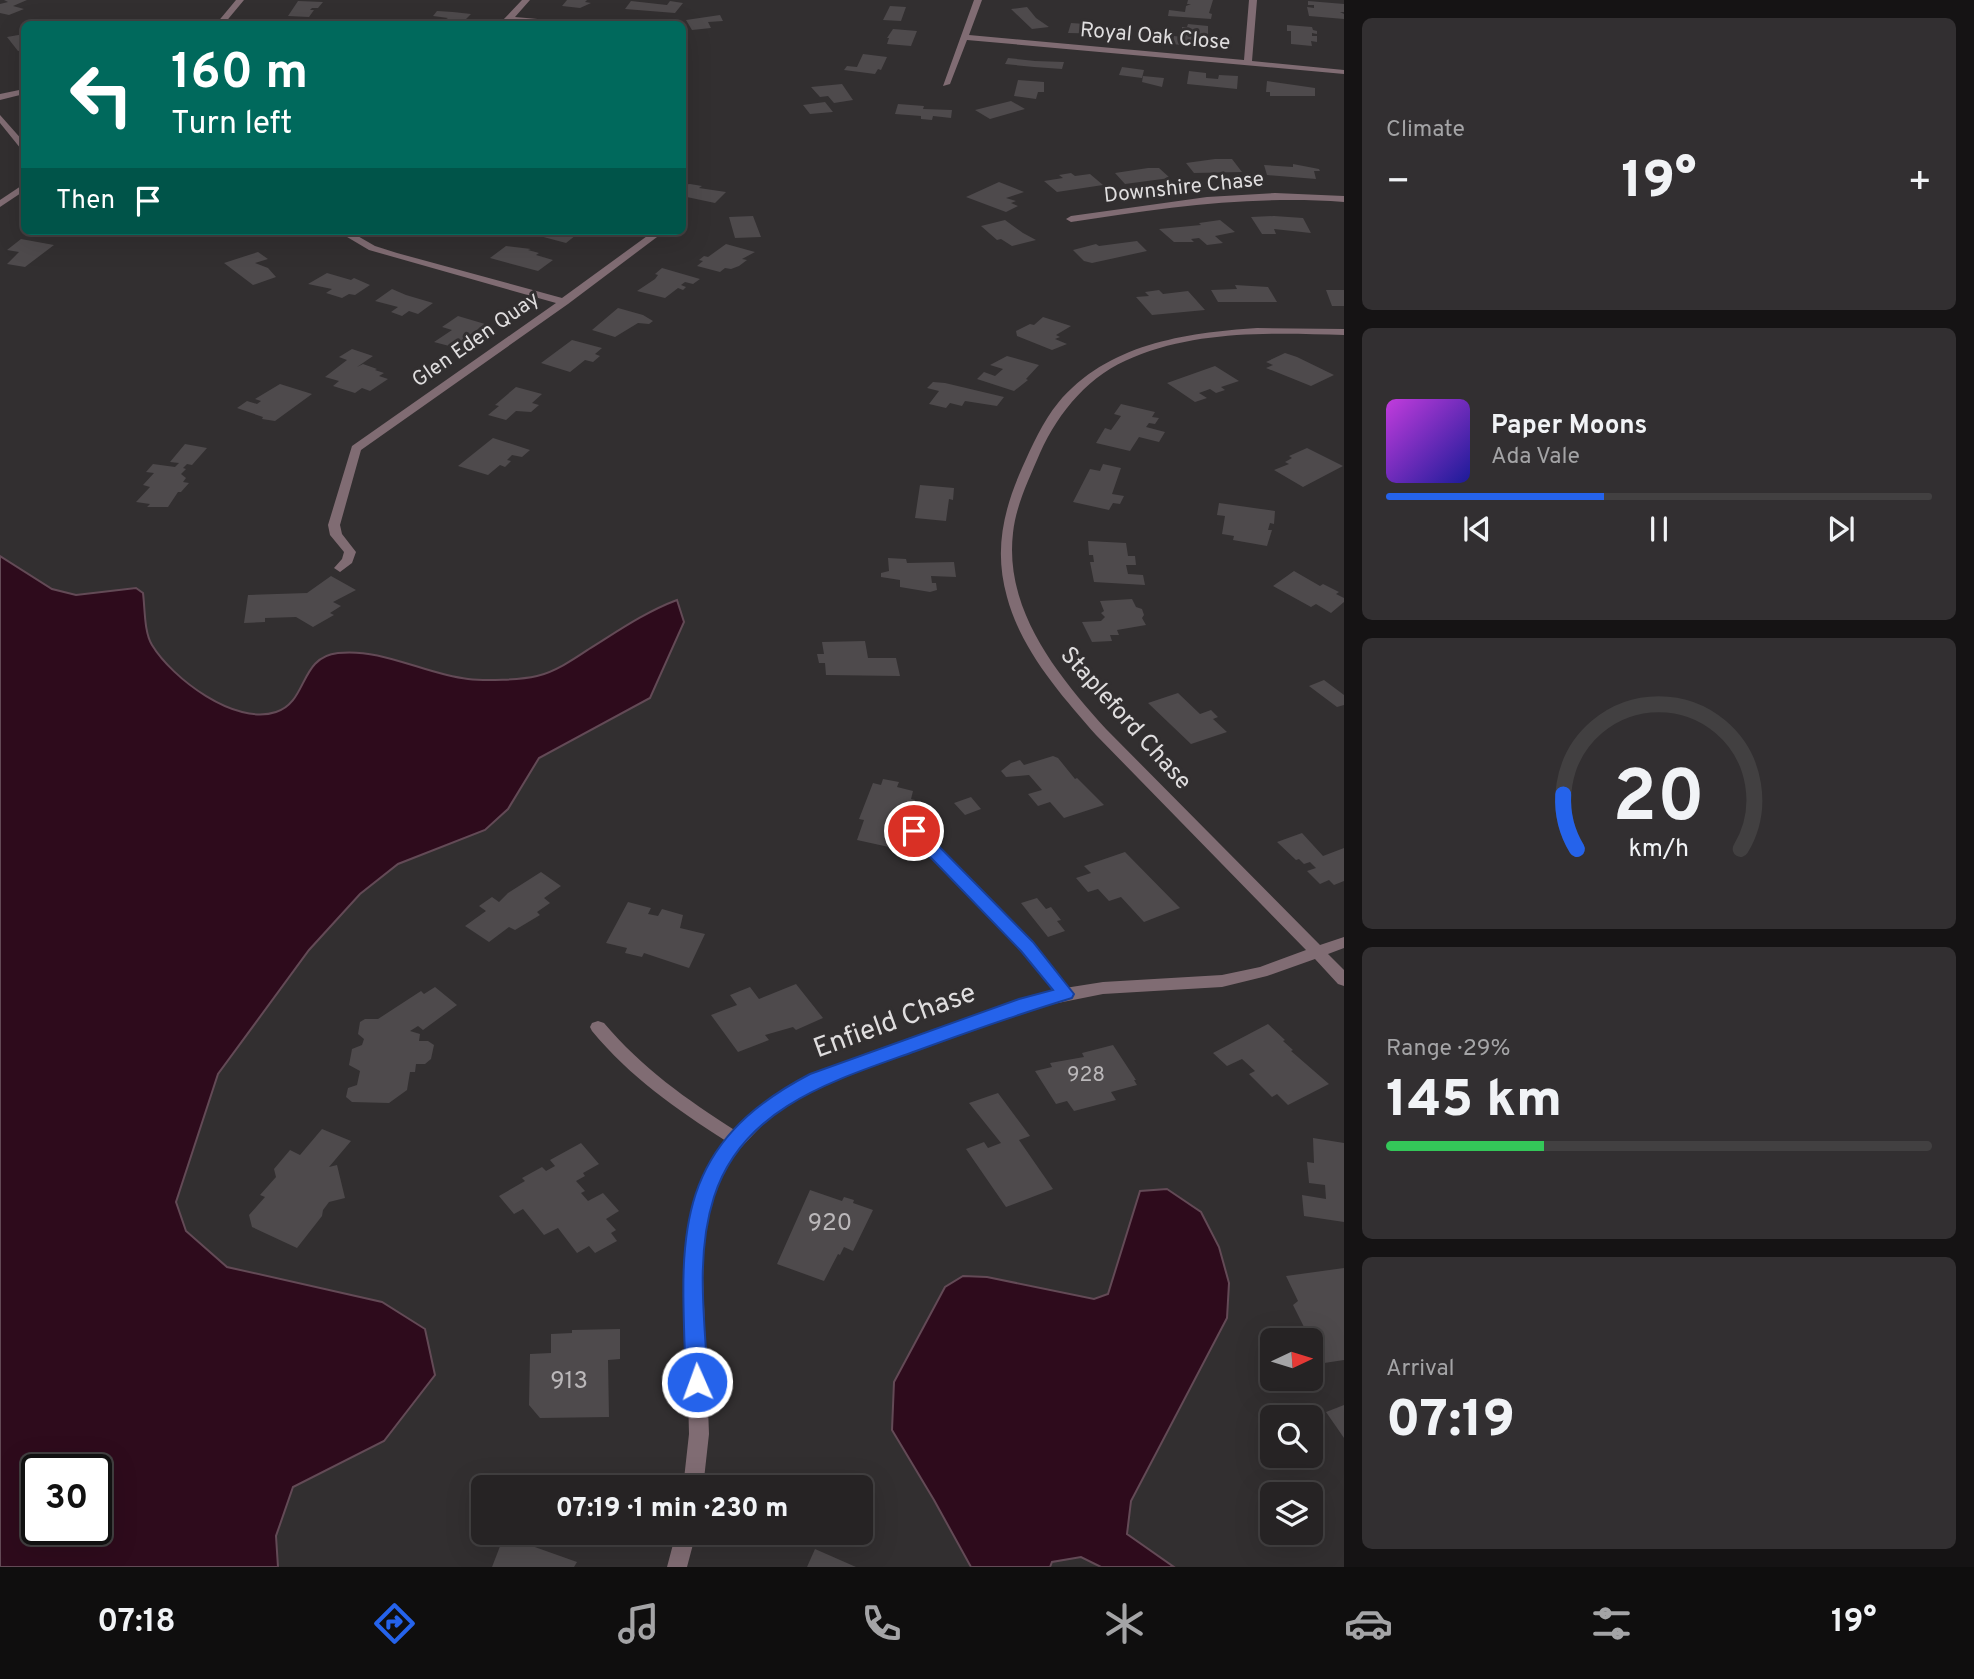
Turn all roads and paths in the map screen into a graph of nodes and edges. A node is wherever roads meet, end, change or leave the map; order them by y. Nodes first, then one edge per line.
1 (240, 0) edge
2 (526, 0) edge
3 (978, 0) edge
4 (1253, 0) edge
5 (222, 21) edge
6 (507, 21) edge
7 (964, 37) junction
8 (1248, 63) junction
9 (1344, 72) edge
10 (946, 84) dead end
11 (21, 93) edge
12 (0, 97) edge
13 (0, 118) edge
14 (21, 143) edge
15 (21, 189) edge
16 (1344, 199) edge
17 (0, 204) edge
18 (1070, 219) dead end
19 (349, 235) edge
20 (655, 235) edge
21 (564, 302) junction
22 (1344, 332) edge
23 (340, 568) dead end
24 (914, 831) dead end
25 (1344, 942) edge
26 (1317, 951) junction
27 (1344, 980) edge
28 (1065, 994) junction
29 (598, 1027) dead end
30 (736, 1139) junction
31 (695, 1475) edge
32 (682, 1545) edge
33 (677, 1567) edge

1 - 5 street
2 - 6 street
3 - 7 street
4 - 8 street
7 - 8 street, Royal Oak Close
7 - 10 street
8 - 9 street, Royal Oak Close
11 - 12 street
13 - 14 street
15 - 17 street
16 - 18 street, Downshire Chase
19 - 21 street, Glen Eden Quay
20 - 21 street
21 - 23 street, Glen Eden Quay
22 - 26 street, Stapleford Chase
24 - 28 lane
25 - 26 street, Enfield Chase
26 - 27 street, Stapleford Chase
26 - 28 street, Enfield Chase
28 - 30 street, Enfield Chase
29 - 30 street
30 - 31 street, Enfield Chase
32 - 33 street

